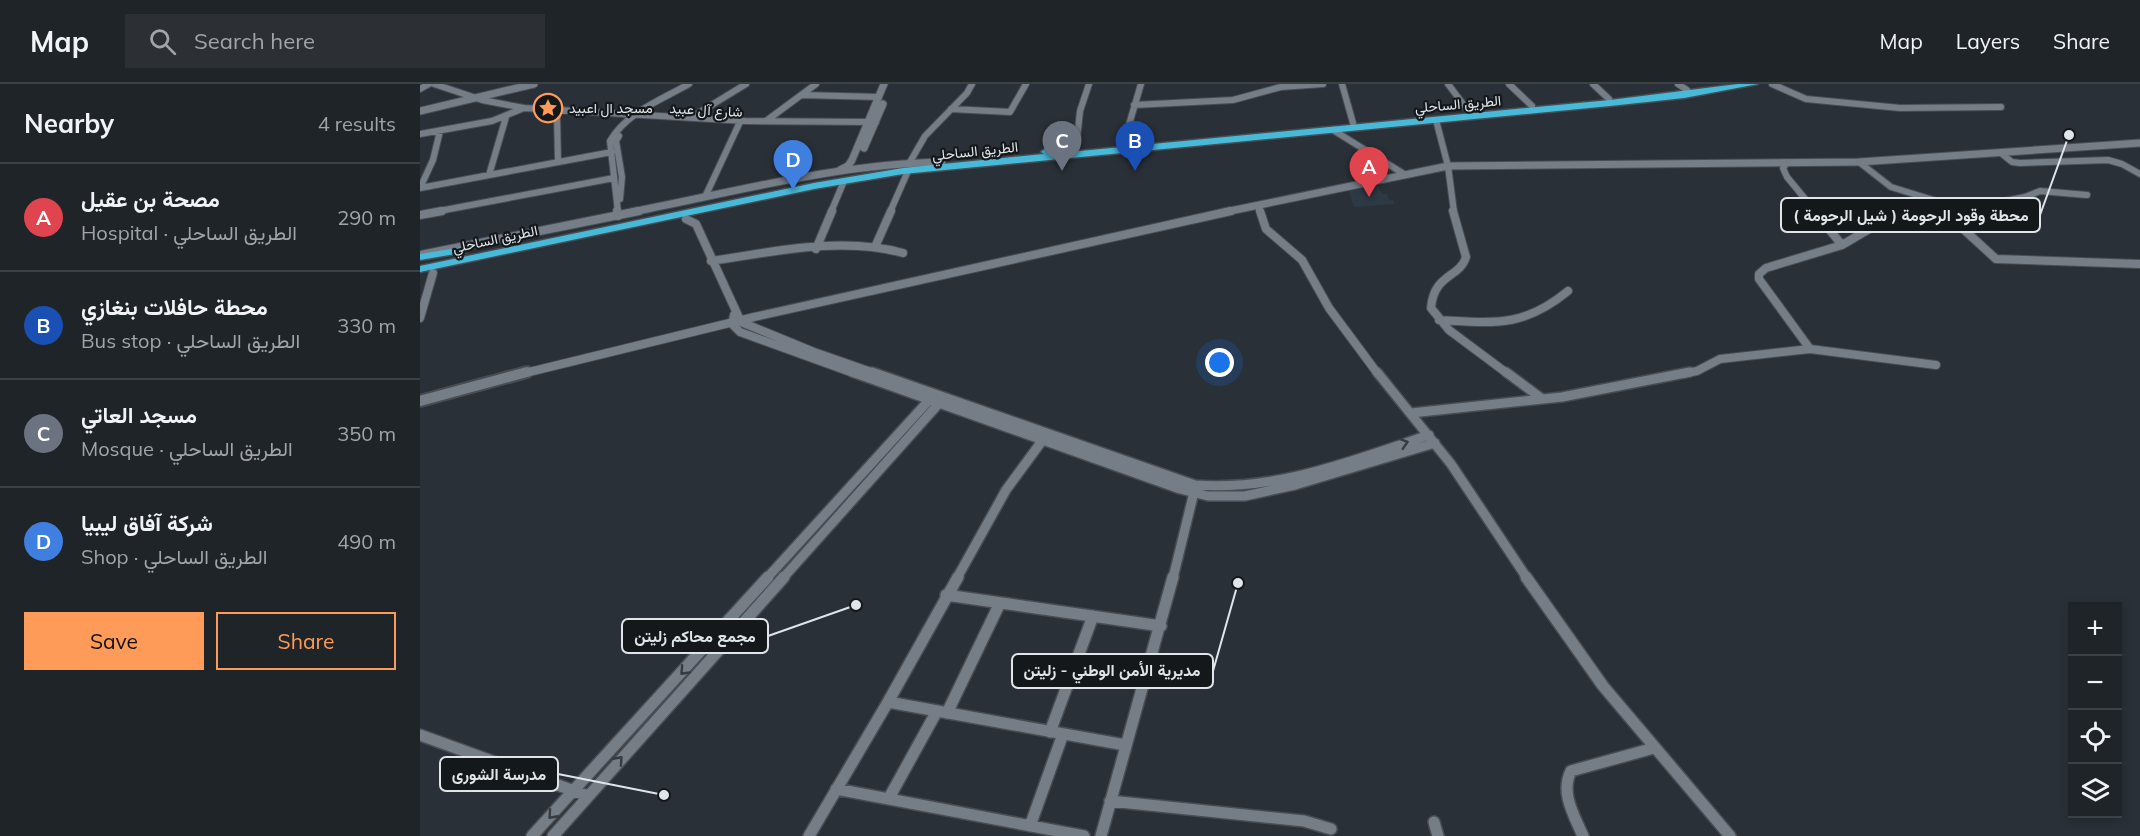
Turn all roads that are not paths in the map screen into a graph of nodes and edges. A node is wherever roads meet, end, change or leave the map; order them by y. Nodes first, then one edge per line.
1 (429, 84) edge
2 (434, 84) edge
3 (526, 84) edge
4 (534, 84) edge
5 (689, 84) edge
6 (746, 84) edge
7 (816, 84) edge
8 (884, 84) edge
9 (891, 84) edge
10 (972, 84) edge
11 (1026, 84) edge
12 (1089, 84) edge
13 (1140, 84) edge
14 (1323, 84) edge
15 (1342, 84) edge
16 (1448, 84) edge
17 (1509, 84) edge
18 (1593, 84) edge
19 (1726, 84) edge
20 (1754, 84) edge
21 (1772, 84) edge
22 (1682, 87) edge
23 (420, 88) edge
24 (802, 95) junction
25 (879, 97) junction
26 (470, 98) junction
27 (1609, 99) junction
28 (1134, 105) junction
29 (1532, 106) junction
30 (2001, 107) dead end
31 (524, 108) junction
32 (951, 109) junction
33 (420, 110) edge
34 (518, 111) junction
35 (1468, 112) junction
36 (557, 114) junction
37 (633, 116) junction
38 (506, 117) junction
39 (691, 118) junction
40 (1436, 120) junction
41 (766, 121) junction
42 (1353, 123) junction
43 (739, 124) junction
44 (871, 124) junction
45 (1333, 130) junction
46 (440, 131) junction
47 (420, 134) edge
48 (1074, 142) junction
49 (2140, 143) edge
50 (1123, 145) junction
51 (612, 152) junction
52 (2002, 154) junction
53 (558, 162) junction
54 (942, 162) junction
55 (1859, 162) junction
56 (1786, 163) junction
57 (870, 166) junction
58 (909, 166) junction
59 (1448, 166) junction
60 (838, 171) junction
61 (1404, 174) junction
62 (2140, 174) edge
63 (489, 175) junction
64 (614, 177) junction
65 (844, 181) junction
66 (814, 186) junction
67 (420, 188) edge
68 (2087, 195) dead end
69 (705, 197) junction
70 (1258, 205) junction
71 (420, 215) edge
72 (620, 215) junction
73 (686, 219) junction
74 (540, 237) junction
75 (1842, 245) junction
76 (875, 247) junction
77 (816, 249) junction
78 (903, 254) dead end
79 (420, 256) edge
80 (711, 261) junction
81 (420, 262) edge
82 (2140, 264) edge
83 (420, 269) edge
84 (433, 273) junction
85 (420, 276) edge
86 (1568, 291) dead end
87 (420, 318) edge
88 (736, 320) junction
89 (1439, 320) junction
90 (1809, 349) junction
91 (1936, 365) dead end
92 (420, 395) edge
93 (1541, 398) junction
94 (937, 400) junction
95 (420, 401) edge
96 (1411, 413) junction
97 (1432, 439) junction
98 (1041, 441) junction
99 (1194, 489) junction
100 (824, 525) junction
101 (946, 596) junction
102 (1000, 603) junction
103 (1093, 616) junction
104 (1161, 626) junction
105 (888, 702) junction
106 (942, 712) junction
107 (1050, 732) junction
108 (1063, 734) junction
109 (420, 735) edge
110 (1125, 745) junction
111 (1654, 748) junction
112 (836, 789) junction
113 (574, 790) junction
114 (588, 796) junction
115 (889, 798) junction
116 (1110, 801) junction
117 (1434, 822) dead end
118 (1030, 826) junction
119 (1331, 829) dead end
120 (532, 836) edge
121 (553, 836) edge
122 (809, 836) edge
123 (1084, 836) edge
124 (1101, 836) edge
125 (1438, 836) edge
126 (1583, 836) edge
127 (1730, 836) edge

1 - 23 street
2 - 26 street
3 - 26 street
4 - 26 street
5 - 37 street
6 - 39 street
7 - 24 street
8 - 25 street
9 - 44 street
10 - 32 street
11 - 32 street
12 - 48 street
13 - 28 street
14 - 28 street
15 - 42 street
16 - 35 street
17 - 29 street
18 - 27 street
19 - 22 highway, الطريق الساحلي
20 - 40 highway, الطريق الساحلي
21 - 30 street
22 - 27 highway, الطريق الساحلي
24 - 25 street
24 - 41 street
25 - 44 street
26 - 31 street, شارع آل عبيد
26 - 33 street
26 - 34 street, شارع آل عبيد
27 - 29 highway, الطريق الساحلي
28 - 50 street
29 - 35 highway, الطريق الساحلي
31 - 34 street
31 - 37 street, شارع آل عبيد
32 - 58 street
34 - 36 street, شارع آل عبيد
34 - 38 street
35 - 42 highway, الطريق الساحلي
36 - 37 street, شارع آل عبيد
36 - 53 street
37 - 39 street, شارع آل عبيد
37 - 43 street, شارع آل عبيد
37 - 51 street
37 - 72 street
38 - 46 street
38 - 63 street
39 - 41 street, شارع آل عبيد
40 - 45 highway, الطريق الساحلي
40 - 59 street
41 - 44 street, شارع آل عبيد
42 - 50 highway, الطريق الساحلي
43 - 44 street, شارع آل عبيد
43 - 69 street
44 - 57 street
44 - 60 street
45 - 58 highway, الطريق الساحلي
45 - 61 street
46 - 47 street
46 - 67 street
48 - 50 highway, الطريق الساحلي
48 - 54 highway, الطريق الساحلي
49 - 52 street
51 - 53 street
51 - 64 street
52 - 55 street
52 - 62 street
53 - 63 street
54 - 58 street
54 - 74 highway, الطريق الساحلي
55 - 56 street
55 - 68 street
56 - 59 street
56 - 75 street
57 - 58 street
57 - 60 street
58 - 65 highway, الطريق الساحلي
58 - 76 street
59 - 61 street
59 - 89 street
60 - 69 street
61 - 70 street
63 - 67 street
64 - 71 street
64 - 72 street
65 - 66 highway, الطريق الساحلي
65 - 77 street
66 - 73 highway
66 - 83 highway, الطريق الساحلي
69 - 72 street
70 - 88 street
70 - 96 street
72 - 79 street
73 - 80 street
73 - 84 highway
74 - 79 highway
74 - 81 highway, الطريق الساحلي
75 - 82 street
75 - 90 street
76 - 77 street
76 - 78 street
77 - 80 street
80 - 88 street
84 - 85 highway
84 - 87 street
86 - 89 street
88 - 92 street
88 - 94 street
88 - 95 street
89 - 93 street
90 - 91 street
90 - 93 street
93 - 96 street
94 - 98 street
94 - 99 street
94 - 100 street
96 - 97 street
97 - 99 street
97 - 111 street
98 - 99 street
98 - 101 street
99 - 104 street
100 -> 113 street
114 -> 100 street
101 - 102 street
101 - 105 street
102 - 103 street
102 - 106 street
103 - 104 street
103 - 107 street
104 - 110 street
105 - 106 street
105 - 112 street
106 - 107 street
106 - 115 street
107 - 108 street
108 - 110 street
108 - 118 street
109 - 113 street
110 - 116 street
111 - 126 street
111 - 127 street
112 - 115 street
112 - 122 street
113 - 114 street
113 -> 120 street
114 - 121 street
115 - 118 street
116 - 119 street
116 - 124 street
117 - 125 street
118 - 123 street

